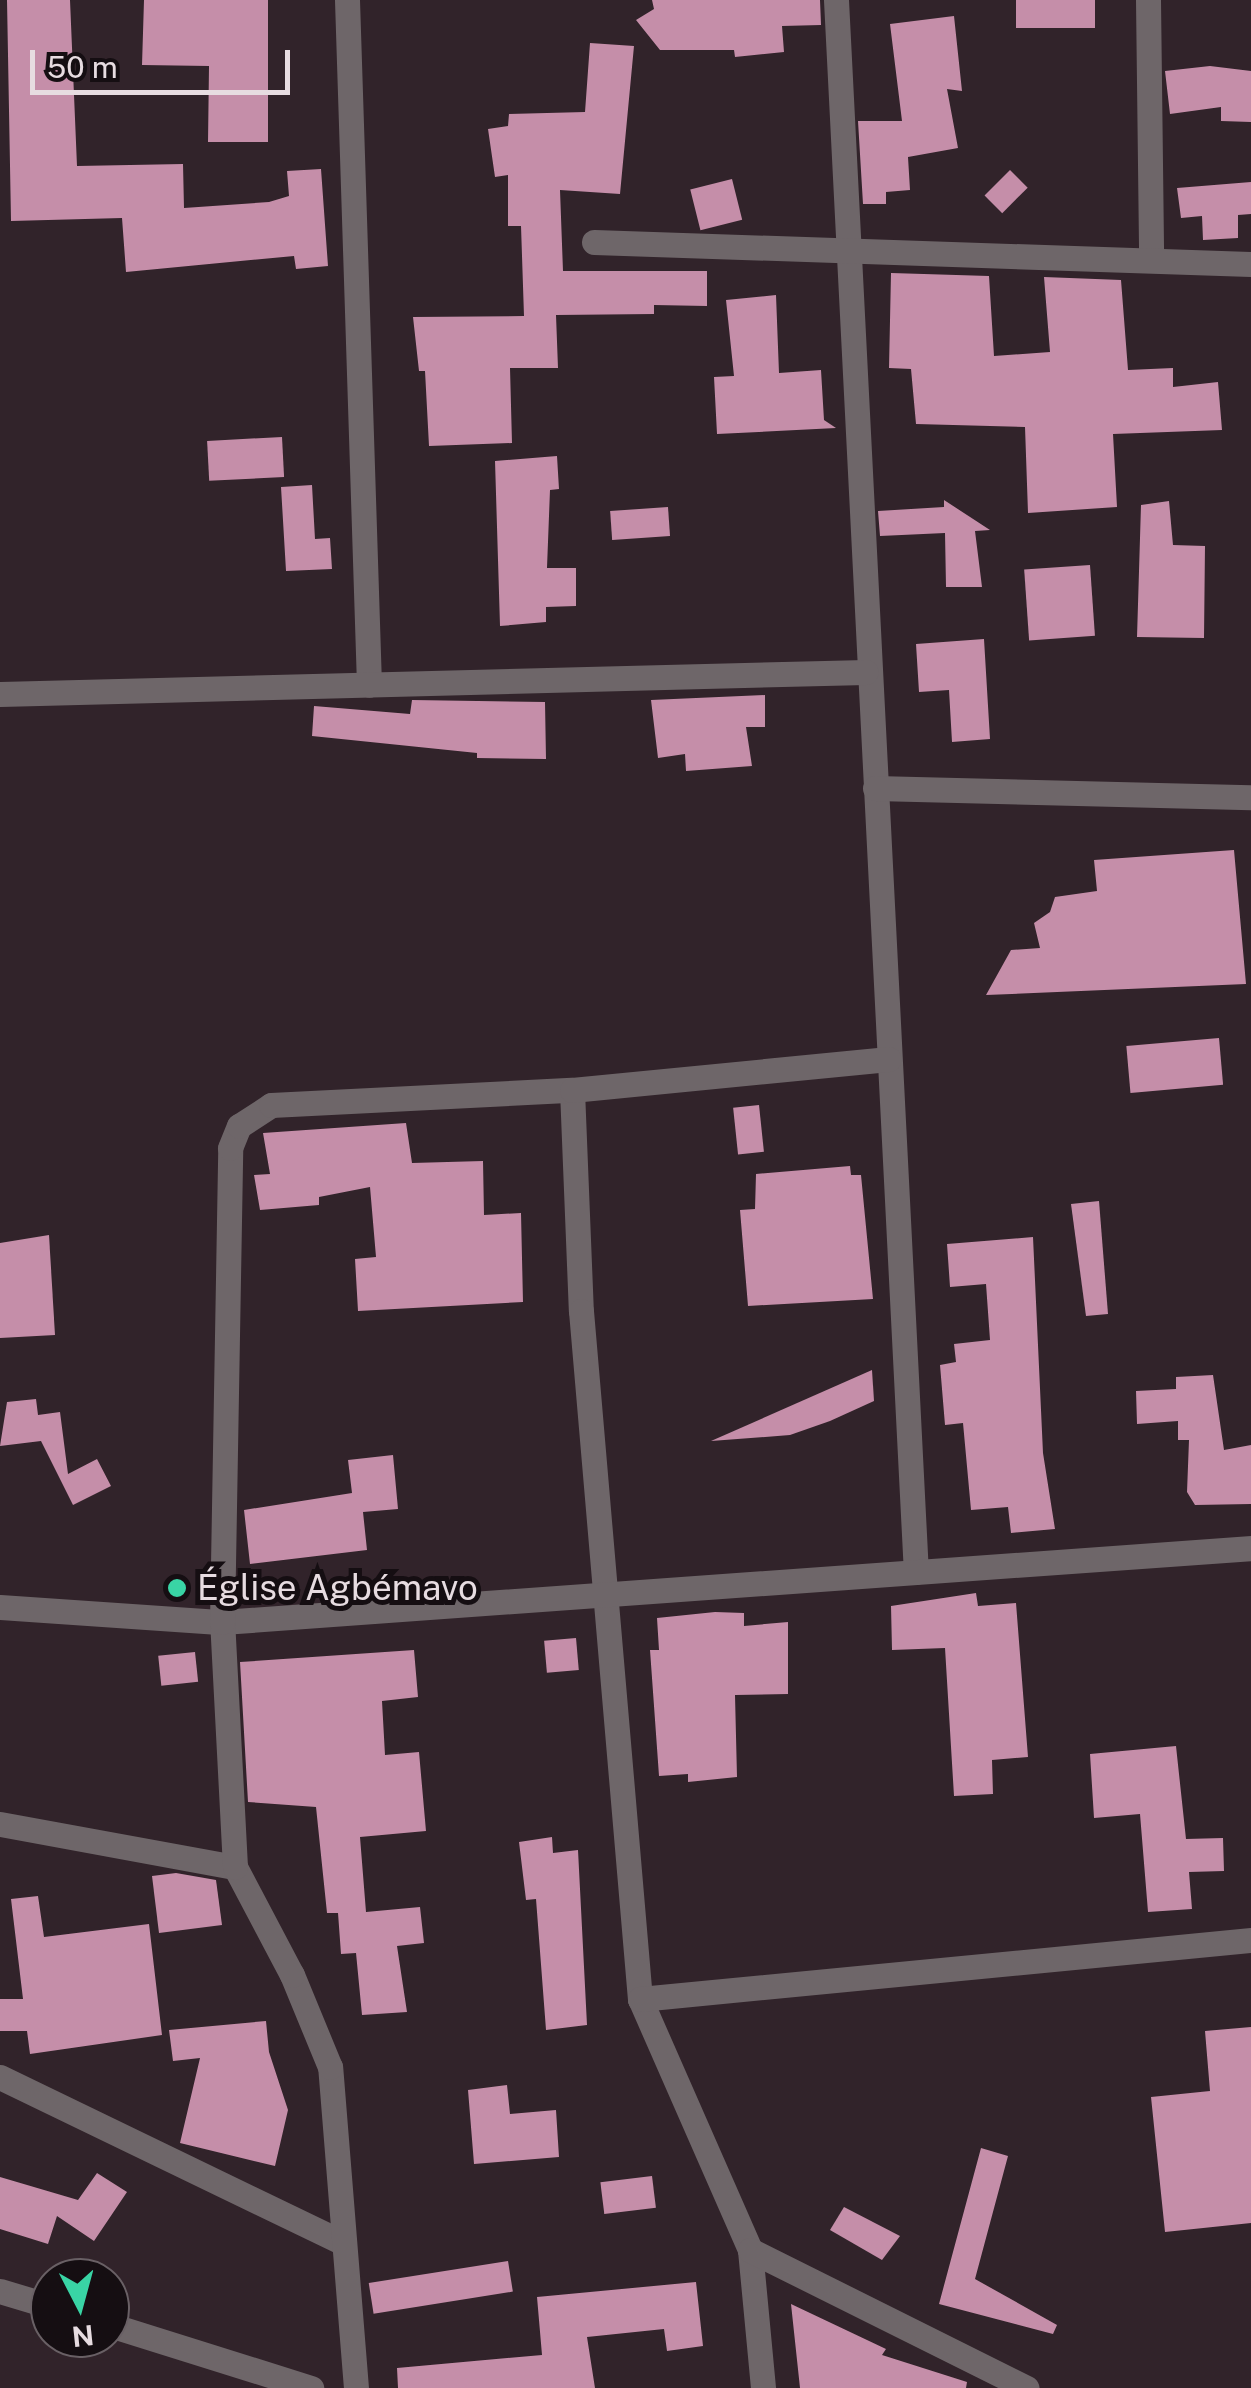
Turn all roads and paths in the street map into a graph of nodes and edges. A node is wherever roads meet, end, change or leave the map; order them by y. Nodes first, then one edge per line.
1 (347, 0) edge
2 (836, 0) edge
3 (1148, 0) edge
4 (594, 242) dead end
5 (848, 247) junction
6 (1151, 258) junction
7 (1251, 264) edge
8 (866, 672) junction
9 (369, 685) junction
10 (0, 694) edge
11 (875, 788) junction
12 (1251, 798) edge
13 (888, 1059) junction
14 (572, 1090) junction
15 (1251, 1548) edge
16 (916, 1572) junction
17 (604, 1596) junction
18 (0, 1607) edge
19 (222, 1622) junction
20 (0, 1824) edge
21 (235, 1867) junction
22 (1251, 1940) edge
23 (640, 1999) junction
24 (0, 2077) edge
25 (343, 2243) junction
26 (750, 2250) junction
27 (0, 2291) edge
28 (30, 2300) edge
29 (130, 2331) edge
30 (311, 2388) edge
31 (356, 2388) edge
32 (763, 2388) edge
33 (1027, 2388) edge

1 - 9 street
2 - 5 street
3 - 6 street
4 - 5 street
5 - 6 street
5 - 8 street
6 - 7 street
8 - 9 street
8 - 11 street
9 - 10 street
11 - 12 street
11 - 13 street
13 - 14 street
13 - 16 street
14 - 17 street
14 - 19 street
15 - 16 street
16 - 17 street
17 - 19 street
17 - 23 street
18 - 19 street
19 - 21 street
20 - 21 street
21 - 25 street
22 - 23 street
23 - 26 street
24 - 25 street
25 - 31 street
26 - 32 street
26 - 33 street
27 - 28 street
29 - 30 street

